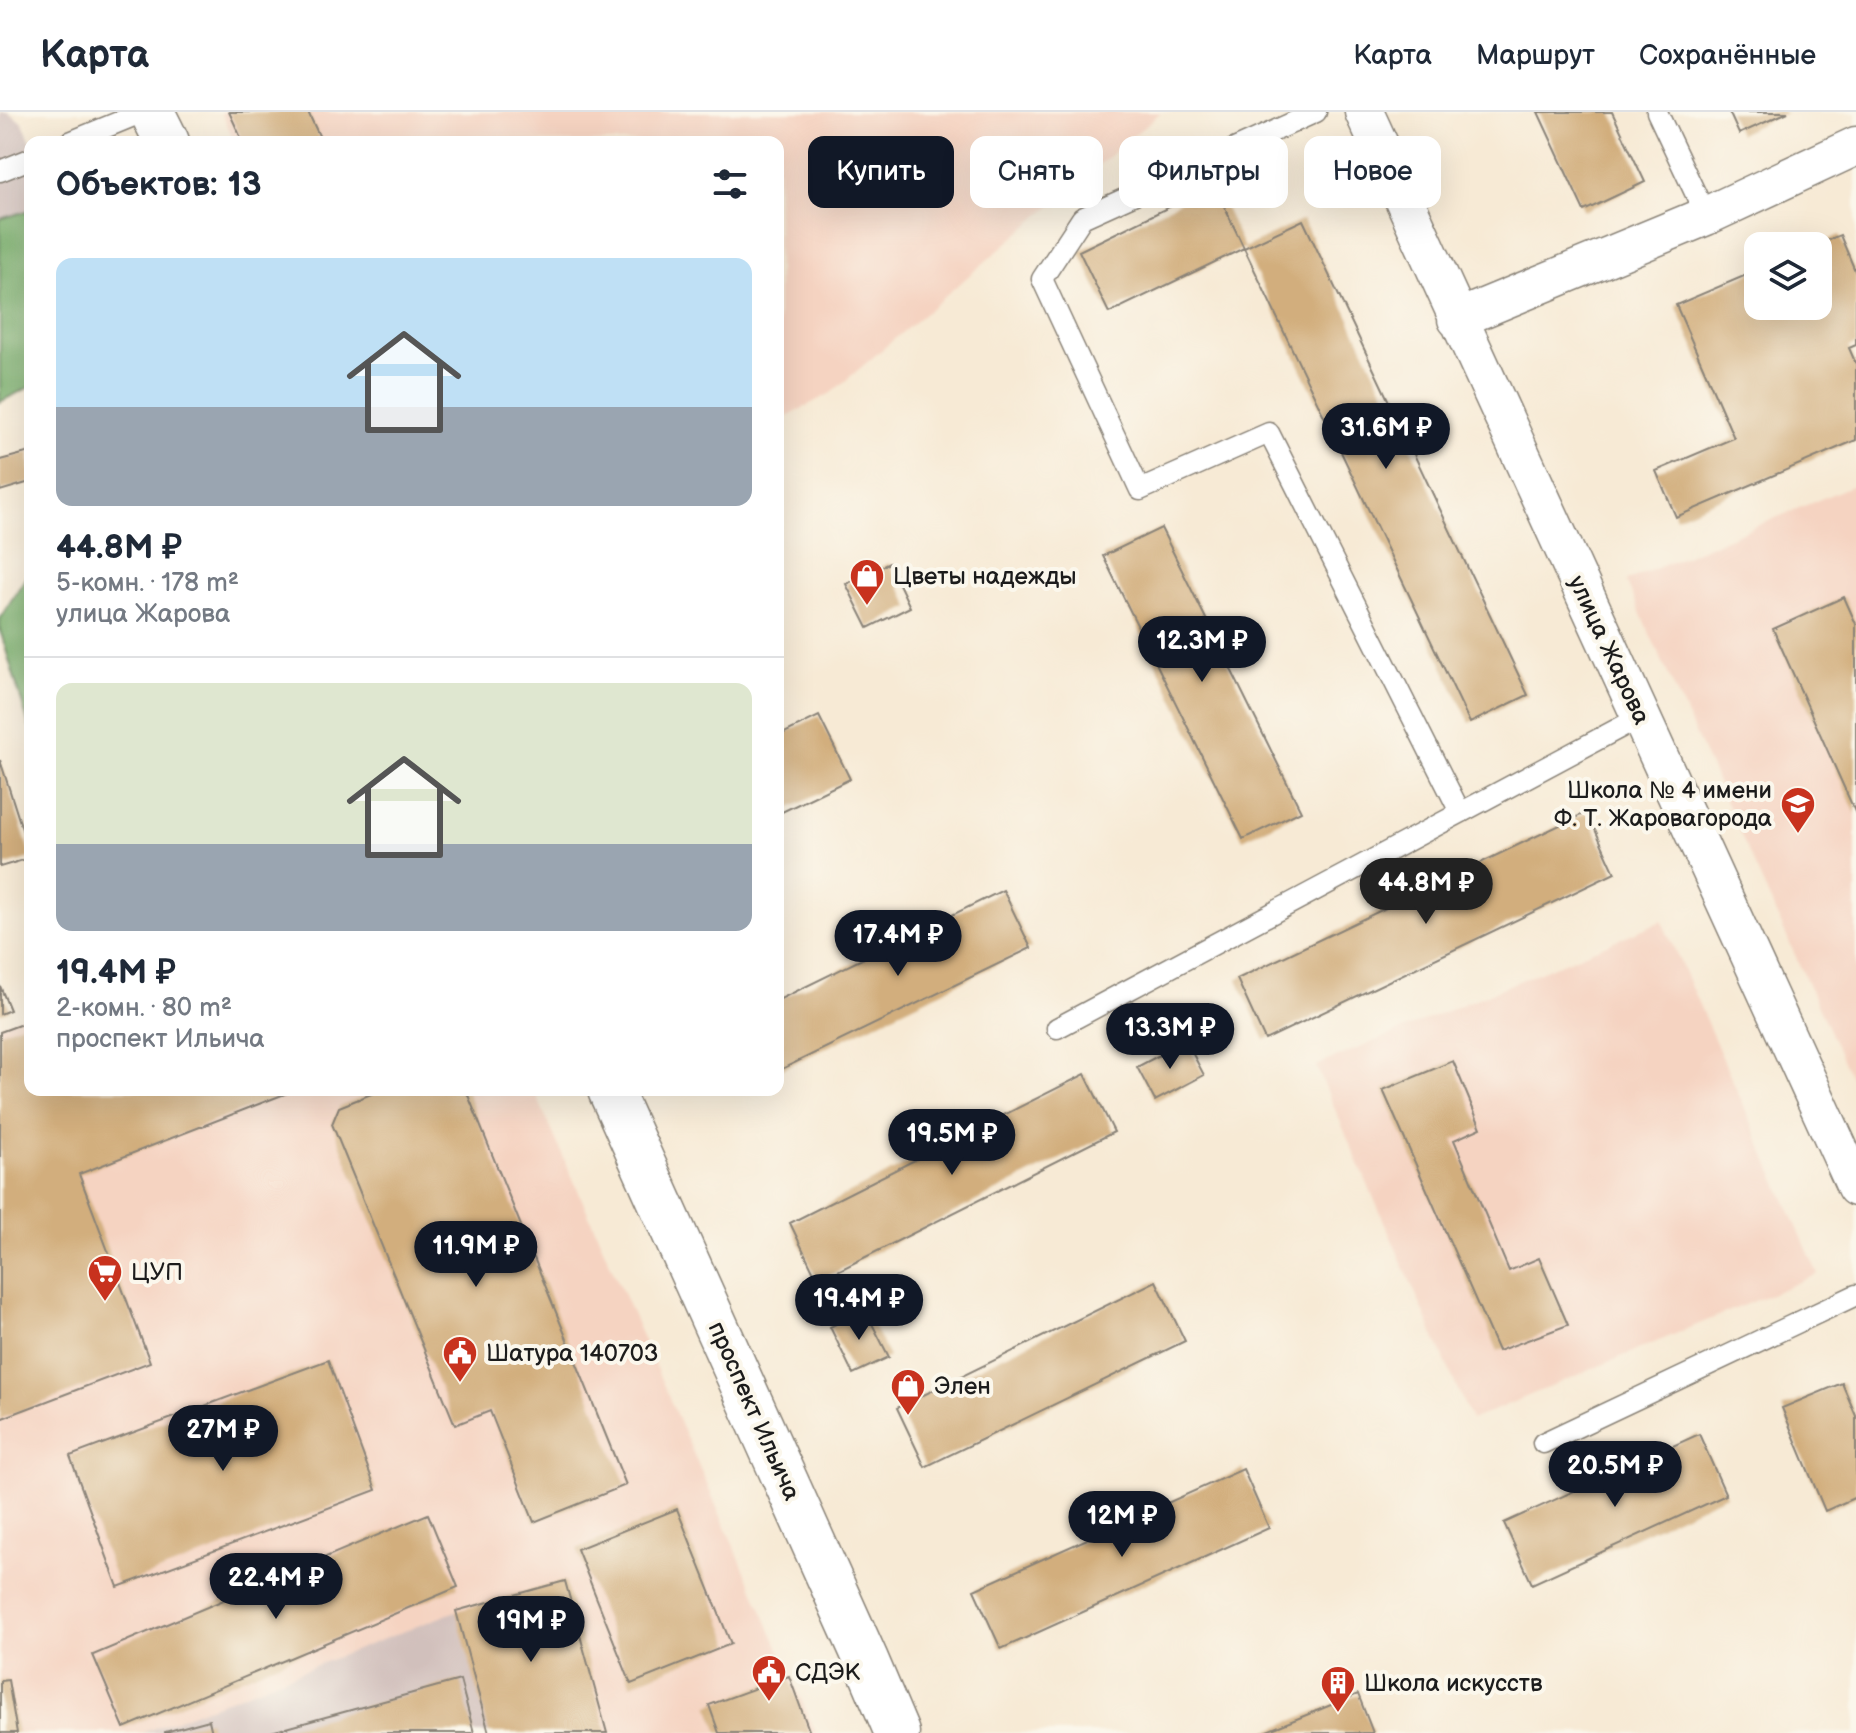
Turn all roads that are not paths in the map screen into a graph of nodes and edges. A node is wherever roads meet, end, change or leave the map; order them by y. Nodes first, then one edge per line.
1 (143, 112) edge
2 (152, 112) edge
3 (1316, 112) edge
4 (1364, 112) edge
5 (1657, 112) edge
6 (85, 136) edge
7 (164, 136) edge
8 (1856, 146) edge
9 (24, 161) edge
10 (0, 171) edge
11 (1706, 216) junction
12 (1457, 319) junction
13 (1640, 717) junction
14 (1460, 812) junction
15 (1057, 1028) dead end
16 (613, 1096) edge
17 (1856, 1187) edge
18 (1856, 1295) edge
19 (1543, 1443) dead end
20 (897, 1733) edge

1 - 6 lane
2 - 7 street
3 - 14 lane
4 - 12 street, улица Жарова
5 - 11 lane
8 - 11 street
9 - 10 lane
11 - 12 street
12 - 13 street, улица Жарова
13 - 14 lane
13 - 17 street, улица Жарова
14 - 15 lane
16 - 20 street, проспект Ильича
18 - 19 lane

